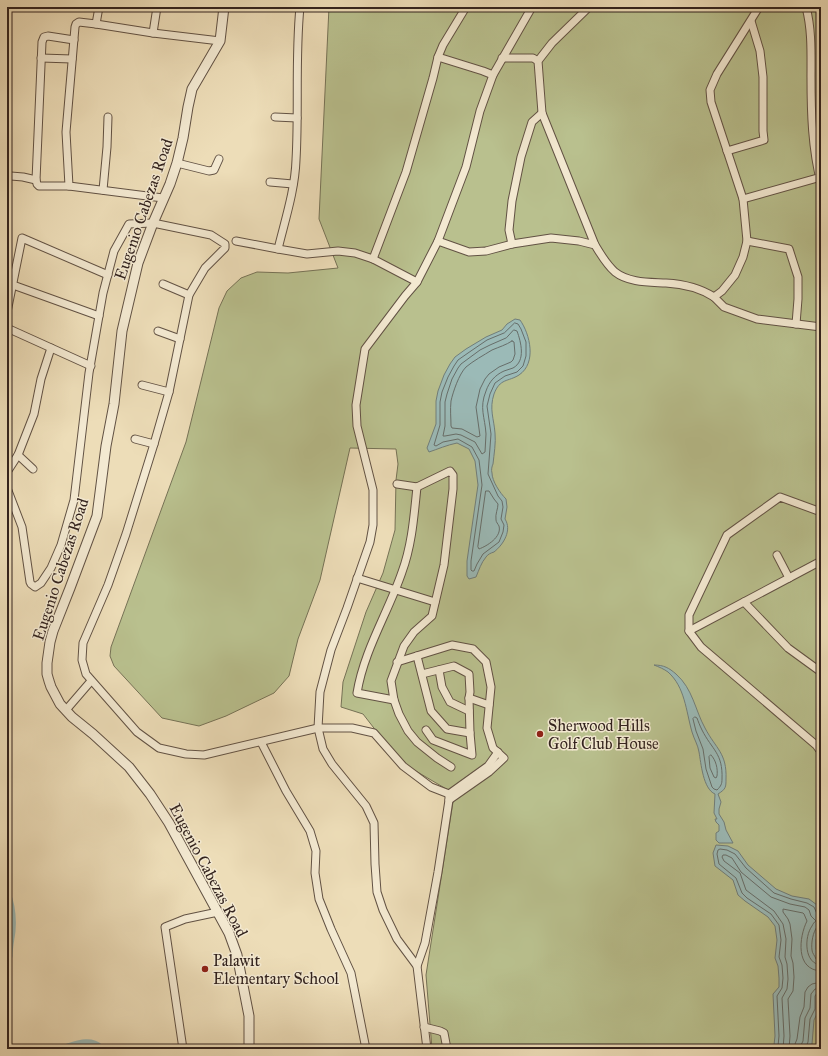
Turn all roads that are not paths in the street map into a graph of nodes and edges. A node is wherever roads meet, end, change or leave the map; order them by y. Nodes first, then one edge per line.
1 (99, 7) edge
2 (157, 7) edge
3 (224, 7) edge
4 (300, 7) edge
5 (466, 7) edge
6 (532, 7) edge
7 (589, 7) edge
8 (759, 7) edge
9 (806, 7) edge
10 (751, 20) junction
11 (96, 24) junction
12 (153, 33) junction
13 (74, 40) junction
14 (220, 41) junction
15 (438, 57) junction
16 (41, 58) junction
17 (502, 58) junction
18 (72, 59) junction
19 (538, 60) junction
20 (493, 75) junction
21 (542, 113) junction
22 (108, 117) dead end
23 (275, 117) dead end
24 (297, 118) junction
25 (727, 151) junction
26 (219, 159) dead end
27 (177, 163) junction
28 (10, 176) dead end
29 (820, 179) edge
30 (36, 180) junction
31 (270, 182) dead end
32 (293, 184) junction
33 (69, 186) junction
34 (103, 190) junction
35 (163, 198) junction
36 (743, 199) junction
37 (153, 223) junction
38 (236, 241) dead end
39 (438, 241) junction
40 (747, 241) junction
41 (512, 244) junction
42 (595, 245) junction
43 (278, 249) junction
44 (373, 259) junction
45 (108, 275) junction
46 (417, 282) junction
47 (13, 284) junction
48 (164, 284) dead end
49 (189, 296) junction
50 (714, 297) junction
51 (7, 312) edge
52 (99, 316) junction
53 (796, 324) junction
54 (821, 327) edge
55 (7, 328) edge
56 (158, 331) dead end
57 (180, 339) junction
58 (51, 348) junction
59 (91, 366) junction
60 (142, 384) dead end
61 (169, 392) junction
62 (135, 439) dead end
63 (154, 444) junction
64 (18, 455) junction
65 (33, 469) dead end
66 (7, 472) edge
67 (397, 484) dead end
68 (7, 488) edge
69 (418, 488) junction
70 (821, 512) edge
71 (777, 555) dead end
72 (821, 561) edge
73 (357, 578) junction
74 (789, 578) junction
75 (396, 590) junction
76 (435, 602) junction
77 (744, 602) junction
78 (689, 631) junction
79 (417, 656) junction
80 (397, 662) junction
81 (439, 670) junction
82 (821, 672) edge
83 (422, 674) junction
84 (91, 681) junction
85 (469, 698) junction
86 (394, 700) junction
87 (489, 705) junction
88 (66, 710) junction
89 (469, 711) junction
90 (318, 728) junction
91 (426, 730) dead end
92 (470, 733) junction
93 (261, 742) junction
94 (819, 743) edge
95 (498, 752) junction
96 (821, 752) edge
97 (451, 767) dead end
98 (449, 797) junction
99 (218, 912) junction
100 (417, 966) junction
101 (424, 1028) junction
102 (183, 1049) edge
103 (249, 1049) edge
104 (366, 1049) edge
105 (427, 1049) edge
106 (447, 1049) edge

1 - 11 street
2 - 12 street
3 - 14 street, Eugenio Cabezas Road
4 - 24 street
5 - 15 street
6 - 17 street
7 - 19 street
8 - 10 street
9 - 29 street
10 - 25 street
10 - 25 street
11 - 12 street
11 - 13 street
12 - 14 street
13 - 16 street
13 - 18 street
14 - 27 street, Eugenio Cabezas Road
15 - 20 street
15 - 44 street
16 - 18 street
16 - 30 street
17 - 19 street
17 - 20 street
18 - 33 street
19 - 21 street
20 - 39 street
21 - 41 street
21 - 42 street
22 - 34 street
23 - 24 street
24 - 32 street
25 - 36 street
26 - 27 street
27 - 35 street, Eugenio Cabezas Road
28 - 30 street
29 - 36 street
30 - 33 street
31 - 32 street
32 - 43 street
33 - 34 street
34 - 35 street
35 - 37 street, Eugenio Cabezas Road
36 - 40 street
37 - 45 street
37 - 49 street
37 - 88 street, Eugenio Cabezas Road
38 - 43 street
39 - 41 street
39 - 46 street
40 - 50 street
40 - 53 street
41 - 42 street
42 - 50 street
43 - 44 street
44 - 46 street
45 - 47 street
45 - 52 street
46 - 73 street
47 - 51 street
47 - 52 street
48 - 49 street
49 - 57 street
50 - 53 street
52 - 59 street
53 - 54 street
55 - 58 street
56 - 57 street
57 - 61 street
58 - 59 street
58 - 64 street
59 - 68 street
60 - 61 street
61 - 63 street
62 - 63 street
63 - 84 street
64 - 65 street
64 - 66 street
67 - 69 street
69 - 75 street
69 - 76 street
70 - 78 street
71 - 74 street
72 - 74 street
73 - 75 street
73 - 90 street
74 - 77 street
75 - 76 street
75 - 86 street
76 - 80 street
77 - 78 street
77 - 82 street
78 - 94 street
79 - 80 street
79 - 83 street
79 - 87 street
80 - 86 street
81 - 83 street
81 - 85 street
81 - 89 street
83 - 92 street
84 - 88 street
84 - 93 street
85 - 87 street
85 - 89 street
86 - 97 street
87 - 95 street
88 - 99 street, Eugenio Cabezas Road
89 - 92 street
90 - 93 street
90 - 98 street
90 - 100 street
91 - 92 street
93 - 104 street
94 - 96 street
95 - 98 street
95 - 98 street
98 - 100 street
99 - 102 street
99 - 103 street, Eugenio Cabezas Road
100 - 101 street
101 - 105 street
101 - 106 street

